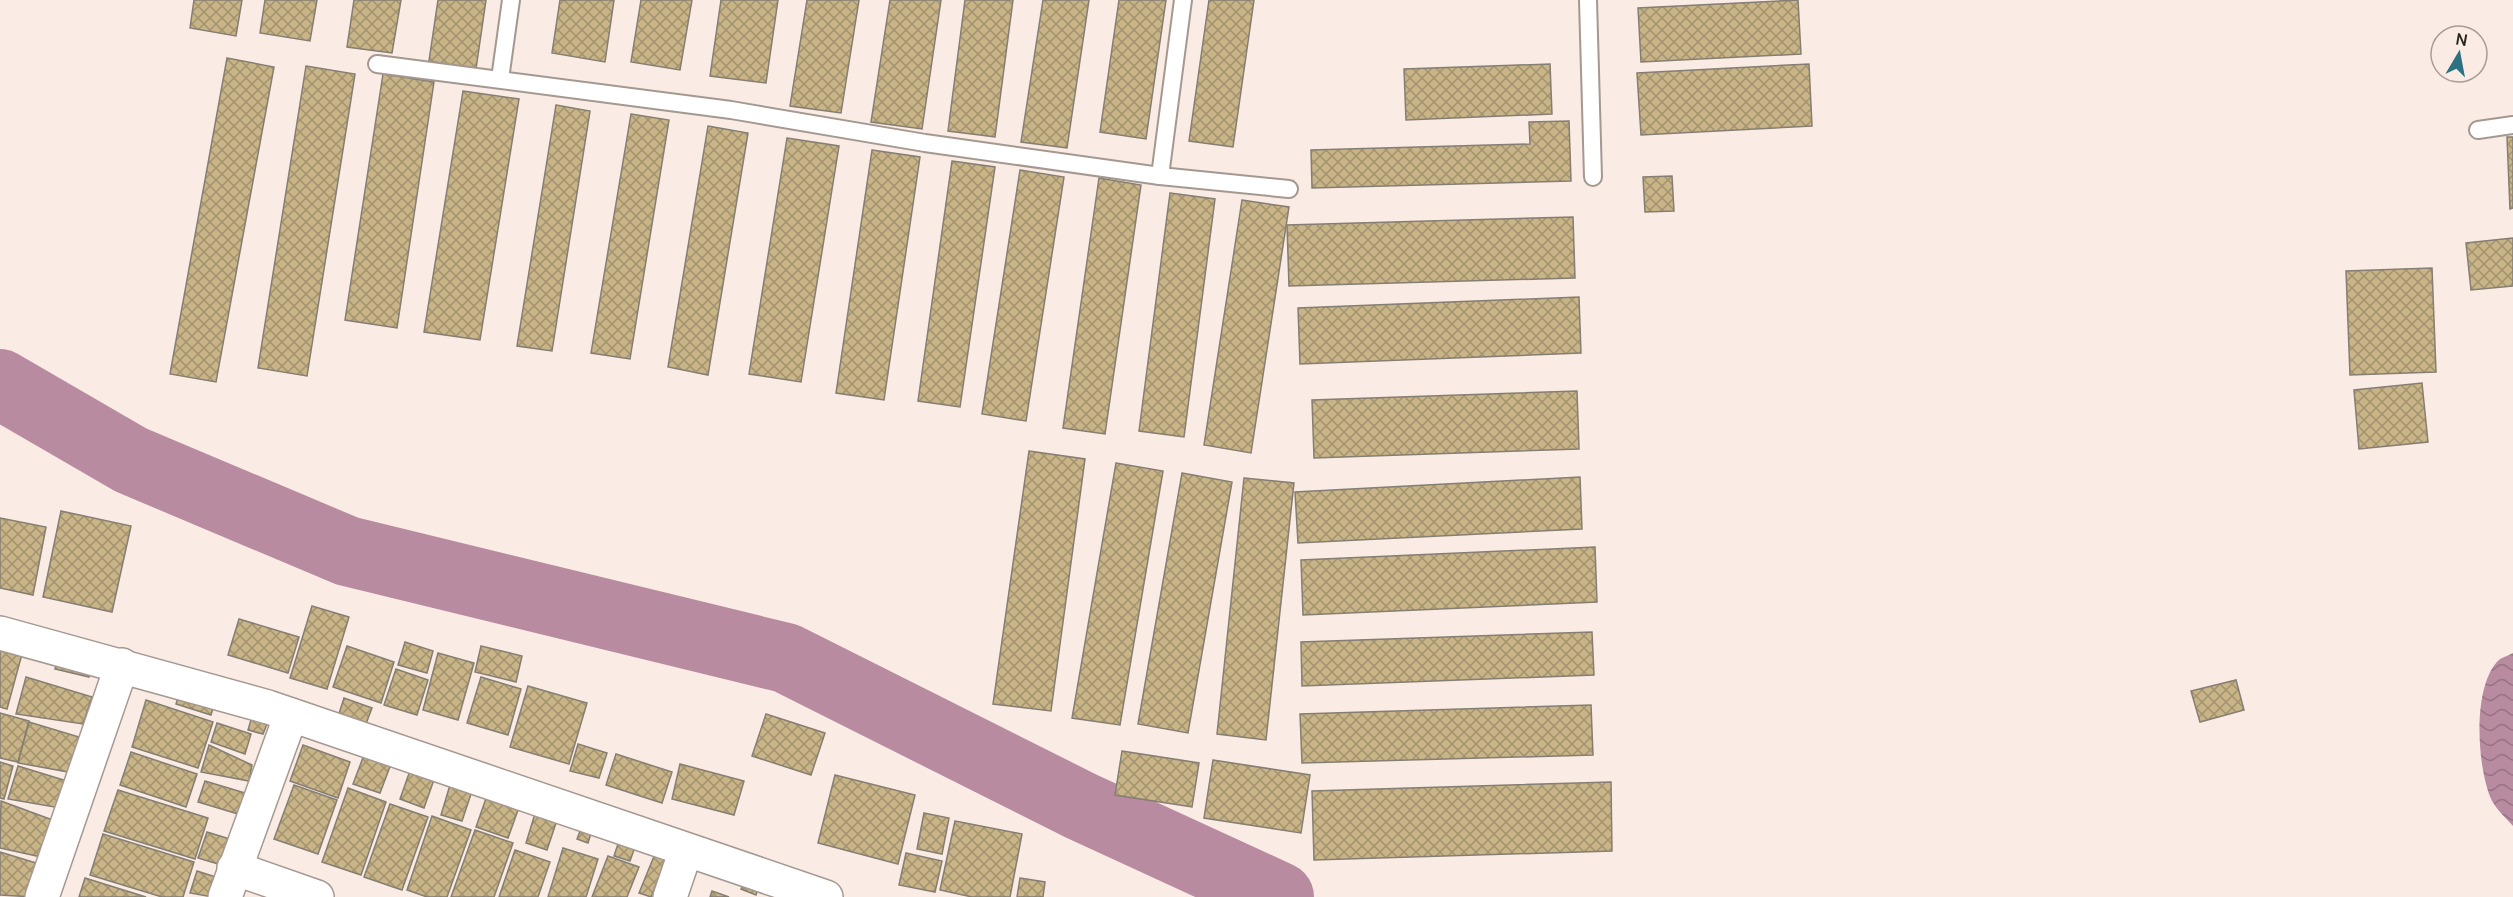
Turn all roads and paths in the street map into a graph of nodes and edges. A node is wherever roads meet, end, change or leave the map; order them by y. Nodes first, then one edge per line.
1 (511, 0) edge
2 (1183, 0) edge
3 (1588, 0) edge
4 (377, 64) dead end
5 (500, 79) junction
6 (2513, 125) edge
7 (2478, 130) dead end
8 (1160, 176) junction
9 (1593, 177) dead end
10 (1289, 189) dead end
11 (0, 633) edge
12 (122, 665) junction
13 (291, 715) junction
14 (686, 850) junction
15 (229, 883) edge
16 (42, 897) edge
17 (317, 897) edge
18 (670, 897) edge
19 (826, 897) edge

1 - 5 lane
2 - 8 lane
3 - 9 lane
4 - 5 lane
5 - 8 lane
6 - 7 lane
8 - 10 lane
11 - 12 street
12 - 13 street
12 - 16 street
13 - 14 street
13 - 15 street
14 - 18 street
14 - 19 street
15 - 17 street

